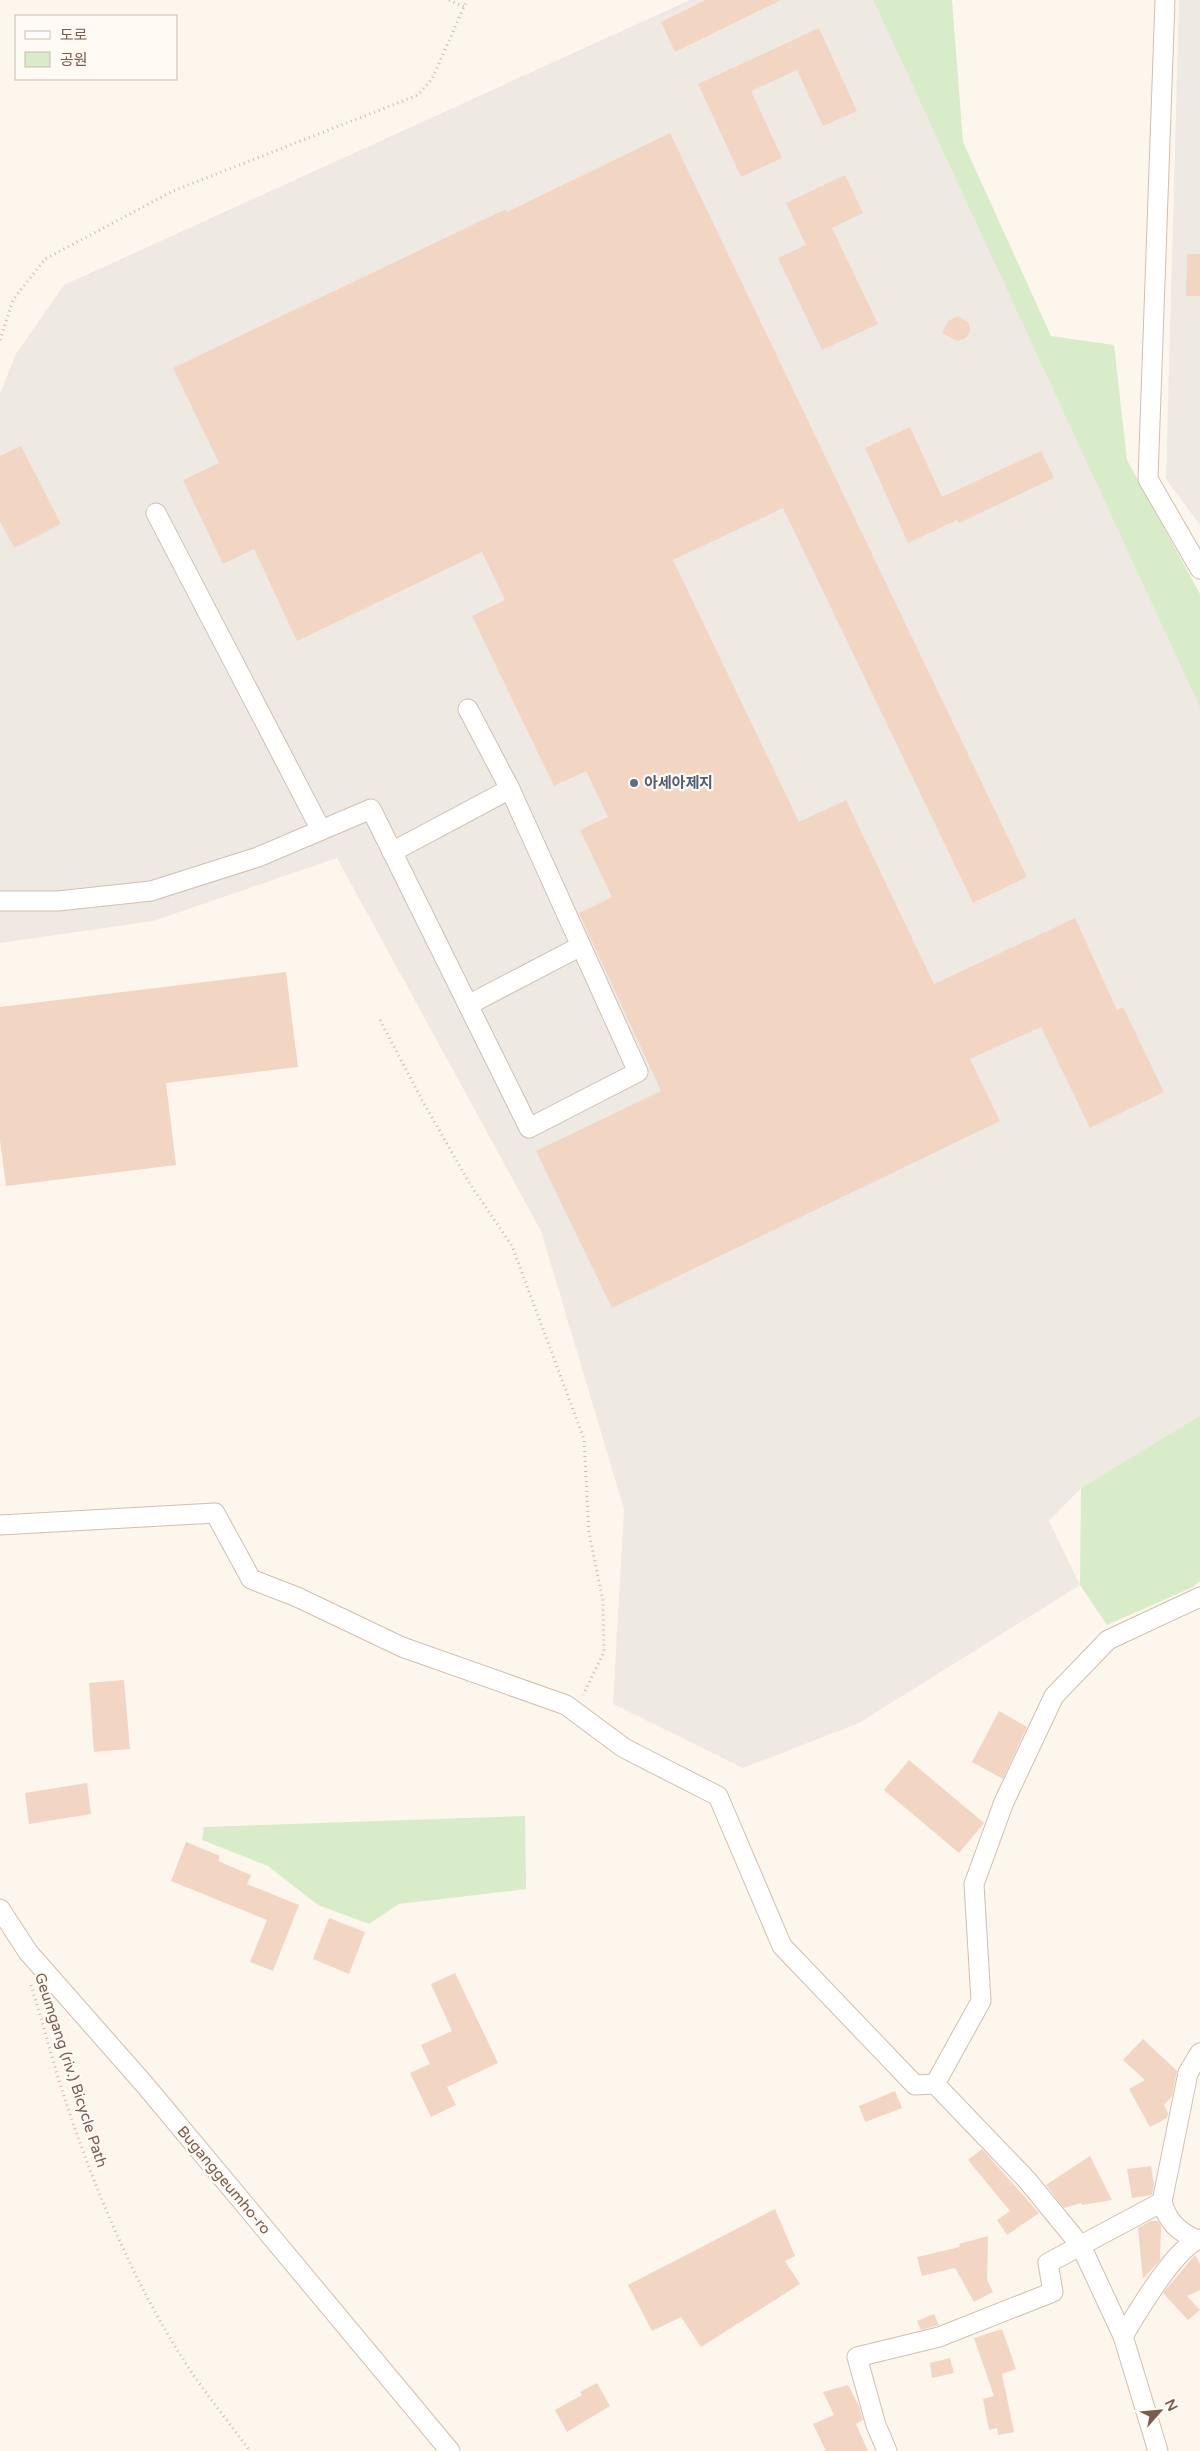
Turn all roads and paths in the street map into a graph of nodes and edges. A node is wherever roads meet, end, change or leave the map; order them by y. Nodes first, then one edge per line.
1 (449, 0) edge
2 (467, 0) edge
3 (1165, 0) edge
4 (464, 7) junction
5 (0, 340) edge
6 (156, 513) dead end
7 (1200, 569) edge
8 (468, 709) dead end
9 (510, 789) junction
10 (321, 830) junction
11 (392, 852) junction
12 (0, 900) edge
13 (581, 946) junction
14 (468, 1004) junction
15 (380, 1020) dead end
16 (0, 1525) edge
17 (1200, 1597) edge
18 (574, 1711) junction
19 (0, 1909) edge
20 (31, 1984) dead end
21 (1200, 2053) edge
22 (935, 2084) junction
23 (1162, 2202) junction
24 (1198, 2240) edge
25 (1081, 2246) junction
26 (1124, 2336) junction
27 (250, 2451) edge
28 (450, 2451) edge
29 (887, 2451) edge
30 (1158, 2451) edge

1 - 4 path
2 - 4 path
3 - 7 street
4 - 5 path
6 - 10 street
8 - 9 street
9 - 11 street
9 - 13 street
10 - 11 street
10 - 12 street
11 - 14 street
13 - 14 street
13 - 14 street
15 - 18 path
16 - 18 street
17 - 22 street
18 - 22 street
19 - 28 street, Buganggeumho-ro
20 - 27 path, Geumgang (riv.) Bicycle Path
21 - 23 street
22 - 25 street
23 - 24 street
23 - 25 street
24 - 26 street
25 - 26 street
25 - 29 street
26 - 30 street

